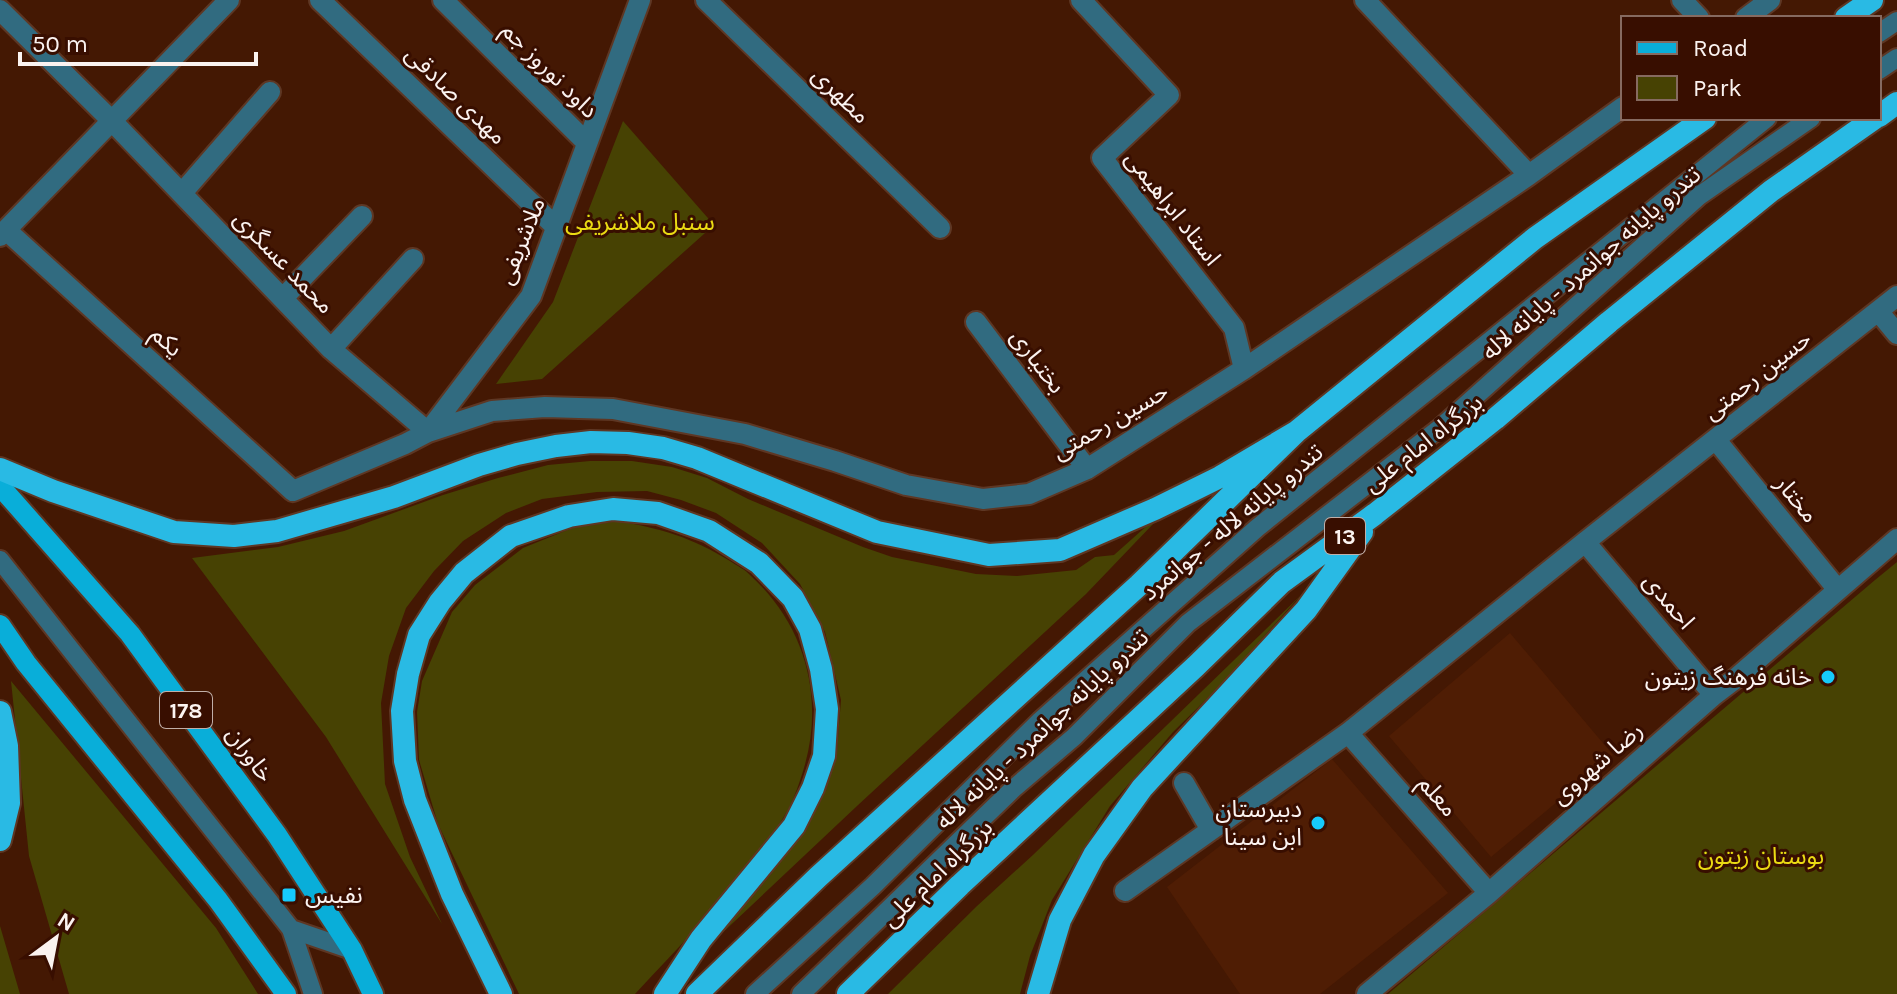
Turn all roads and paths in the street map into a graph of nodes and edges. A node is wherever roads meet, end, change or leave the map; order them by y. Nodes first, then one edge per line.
1 (320, 0) edge
2 (443, 0) edge
3 (640, 0) edge
4 (706, 0) edge
5 (1081, 0) edge
6 (1365, 0) edge
7 (1682, 0) edge
8 (1770, 0) edge
9 (1872, 0) edge
10 (220, 3) edge
11 (0, 10) edge
12 (1697, 16) edge
13 (1749, 16) edge
14 (1849, 16) edge
15 (270, 92) dead end
16 (1621, 108) edge
17 (111, 120) junction
18 (1702, 120) edge
19 (1765, 120) edge
20 (1808, 120) edge
21 (1873, 120) edge
22 (587, 143) junction
23 (1529, 175) junction
24 (182, 193) junction
25 (362, 216) dead end
26 (556, 227) junction
27 (940, 228) dead end
28 (3, 233) edge
29 (413, 259) dead end
30 (1897, 296) edge
31 (283, 298) junction
32 (1878, 311) junction
33 (976, 322) dead end
34 (1897, 334) edge
35 (331, 349) junction
36 (1244, 369) junction
37 (428, 432) junction
38 (1296, 432) junction
39 (1716, 440) junction
40 (0, 469) edge
41 (1087, 469) junction
42 (0, 486) edge
43 (293, 491) joint
44 (1375, 514) junction
45 (1897, 539) edge
46 (1585, 542) junction
47 (0, 560) edge
48 (1838, 590) junction
49 (0, 625) edge
50 (1714, 695) junction
51 (0, 712) edge
52 (1348, 733) junction
53 (1184, 783) dead end
54 (1211, 830) junction
55 (0, 840) edge
56 (1125, 891) dead end
57 (1489, 893) junction
58 (291, 929) junction
59 (352, 950) junction
60 (500, 993) edge
61 (286, 994) edge
62 (313, 994) edge
63 (373, 994) edge
64 (665, 994) edge
65 (697, 994) edge
66 (755, 994) edge
67 (801, 994) edge
68 (848, 994) edge
69 (1038, 994) edge
70 (1367, 994) edge

1 - 26 street, مهدی صادقی
2 - 22 street, داود نوروز جم
3 - 22 street, ملاشریفی
4 - 27 street, مطهری
5 - 36 street, استاد ابراهیمی
6 - 23 street
7 - 12 street
8 - 13 street
9 - 14 highway
10 - 17 street
11 - 17 street, محمد عسگری
15 - 24 street
16 - 23 street, حسین رحمتی
17 - 24 street, محمد عسگری
17 - 28 street
18 - 38 highway
19 - 66 lane, تندرو پایانه لاله - جوانمرد
20 - 67 lane, تندرو پایانه جوانمرد - پایانه لاله
21 - 44 highway, بزرگراه امام علی / 13
22 - 26 street, ملاشریفی
23 - 36 street, حسین رحمتی
24 - 31 street, محمد عسگری
25 - 31 street
26 - 37 street, ملاشریفی
28 - 43 street, یکم
29 - 35 street
30 - 32 street, حسین رحمتی
31 - 35 street, محمد عسگری
32 - 34 street
32 - 39 street, حسین رحمتی
33 - 41 street, بختیاری
35 - 37 street, محمد عسگری
36 - 41 street, حسین رحمتی
37 - 41 street, حسین رحمتی
37 - 43 street, ملاشریفی
38 - 40 highway
38 - 65 highway
39 - 46 street, حسین رحمتی
39 - 48 street, مختار
42 - 59 main road, خاوران / 178
44 - 68 highway, بزرگراه امام علی / 13
44 - 69 highway
45 - 48 street, رضا شهروی
46 - 50 street, احمدی
46 - 52 street, حسین رحمتی
47 - 58 lane
48 - 50 street, رضا شهروی
49 - 61 main road
50 - 57 street, رضا شهروی
51 - 55 highway
52 - 54 street, حسین رحمتی
52 - 57 street, معلم
53 - 54 street
54 - 56 street, حسین رحمتی
57 - 70 street, رضا شهروی
58 - 59 lane
58 - 62 lane
59 - 63 main road, خاوران / 178
60 - 64 highway

